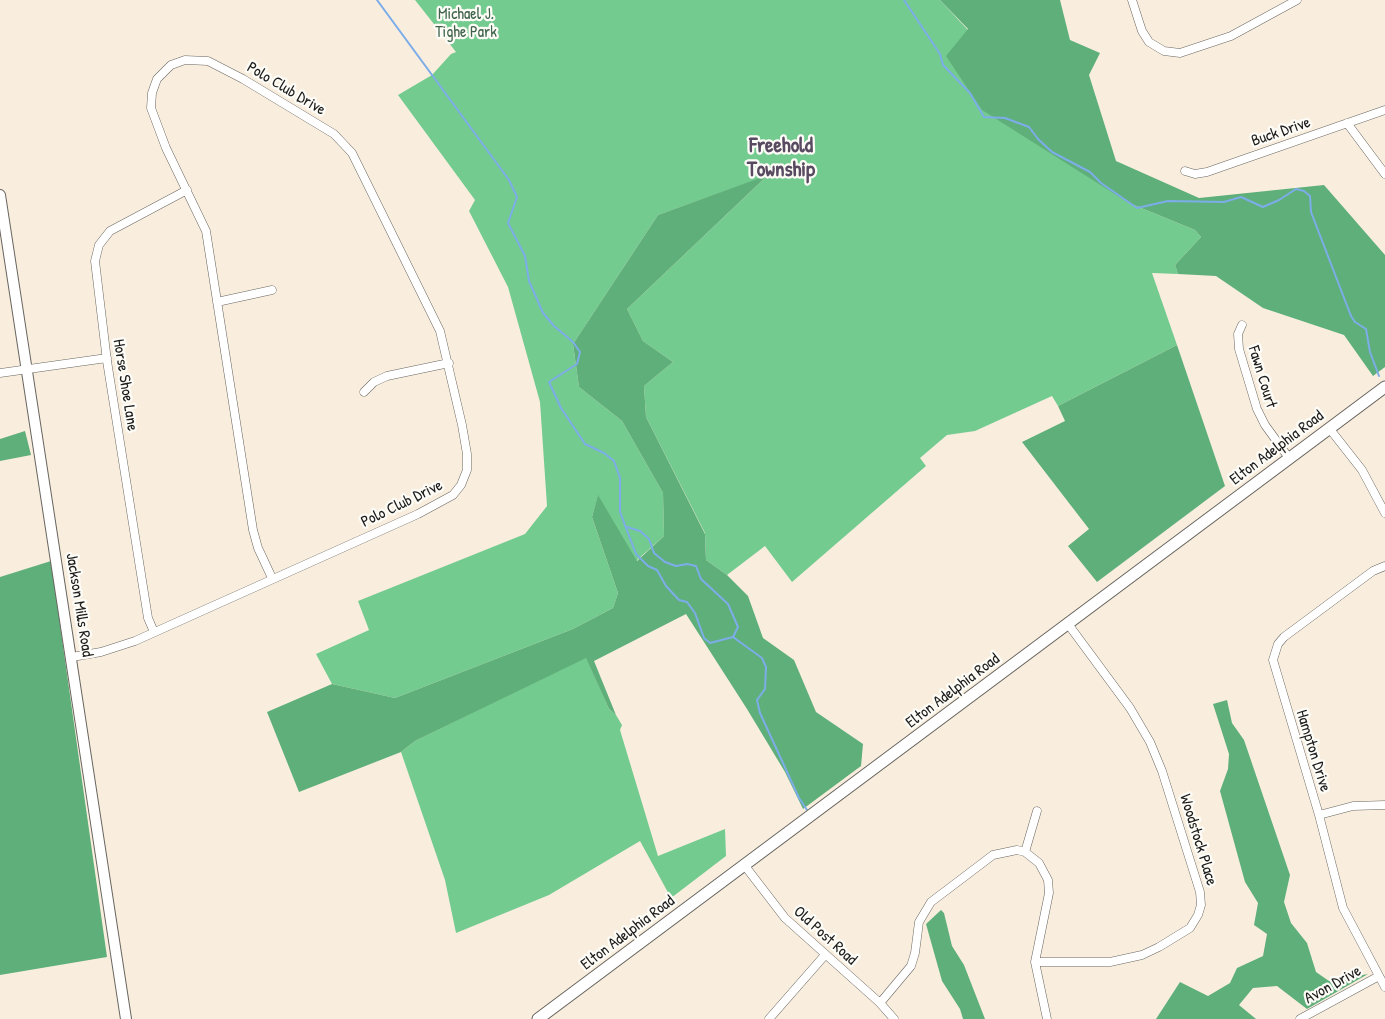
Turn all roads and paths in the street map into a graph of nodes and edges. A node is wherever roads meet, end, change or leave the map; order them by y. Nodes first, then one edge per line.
1 (1132, 0) edge
2 (1297, 0) edge
3 (1385, 110) edge
4 (1347, 123) junction
5 (1185, 171) dead end
6 (1385, 174) edge
7 (187, 190) junction
8 (0, 195) edge
9 (272, 290) dead end
10 (217, 302) junction
11 (1242, 325) dead end
12 (107, 358) junction
13 (449, 363) junction
14 (27, 370) junction
15 (0, 373) edge
16 (1385, 386) edge
17 (364, 392) dead end
18 (1329, 428) junction
19 (1289, 458) junction
20 (1385, 513) edge
21 (1385, 566) edge
22 (272, 578) junction
23 (1068, 624) junction
24 (154, 632) junction
25 (72, 657) junction
26 (1385, 805) edge
27 (1037, 811) dead end
28 (1318, 815) junction
29 (1025, 852) junction
30 (745, 866) junction
31 (825, 956) junction
32 (1035, 962) junction
33 (1379, 976) junction
34 (1385, 987) edge
35 (880, 1003) junction
36 (126, 1019) edge
37 (538, 1019) edge
38 (770, 1019) edge
39 (894, 1019) edge
40 (1047, 1019) edge
41 (1300, 1019) edge

1 - 2 street
3 - 4 street, Buck Drive
4 - 5 street, Buck Drive
4 - 6 street
7 - 10 street, Polo Club Drive
7 - 12 street, Horse Shoe Lane
7 - 13 street, Polo Club Drive
8 - 14 main road, Jackson Mills Road
9 - 10 street
10 - 22 street, Polo Club Drive
11 - 19 street, Fawn Court
12 - 14 street
12 - 24 street, Horse Shoe Lane
13 - 17 street
13 - 22 street, Polo Club Drive
14 - 15 street
14 - 25 main road, Jackson Mills Road
16 - 18 main road, Elton Adelphia Road
18 - 19 main road, Elton Adelphia Road
18 - 20 street
19 - 23 main road, Elton Adelphia Road
21 - 28 street, Hampton Drive
22 - 24 street, Polo Club Drive
23 - 30 main road, Elton Adelphia Road
23 - 32 street, Woodstock Place
24 - 25 street, Polo Club Drive
25 - 36 main road, Jackson Mills Road
26 - 28 street
27 - 29 street
28 - 33 street, Hampton Drive
29 - 32 street
29 - 35 street
30 - 31 street, Old Post Road
30 - 37 main road, Elton Adelphia Road
31 - 35 street, Old Post Road
31 - 38 street
32 - 40 street
33 - 34 street, Hampton Drive
33 - 41 street, Avon Drive
35 - 39 street, Old Post Road

